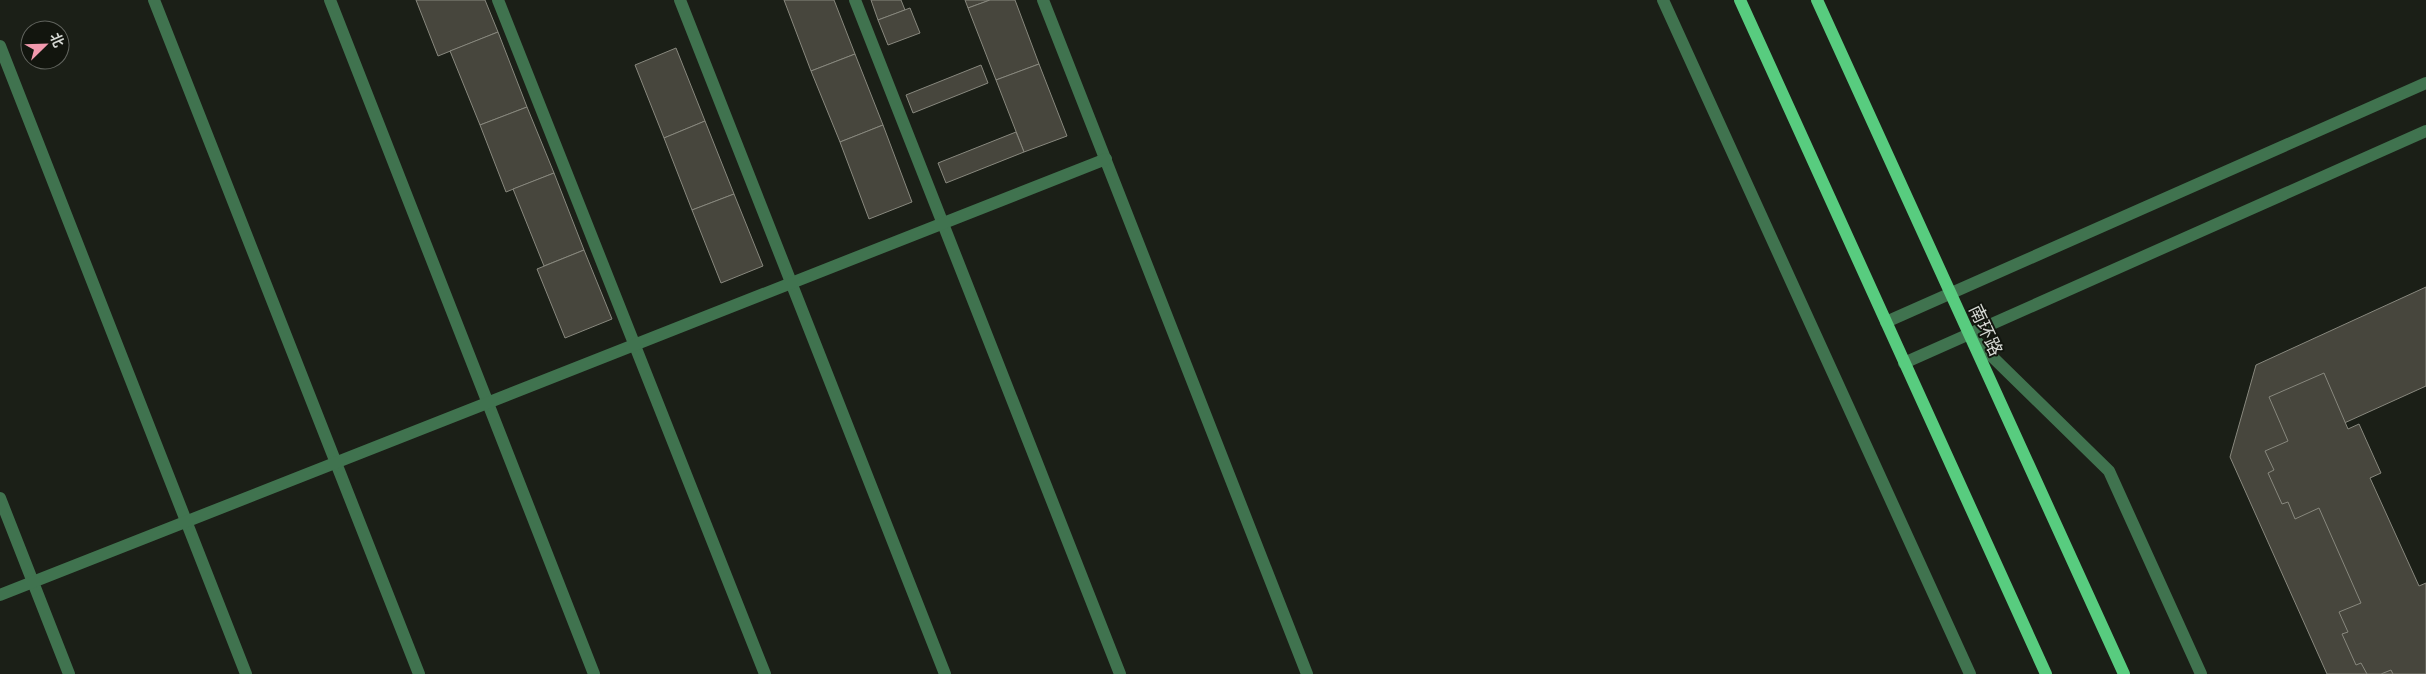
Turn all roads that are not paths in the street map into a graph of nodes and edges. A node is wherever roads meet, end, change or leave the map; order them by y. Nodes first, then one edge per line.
1 (154, 0) edge
2 (330, 0) edge
3 (498, 0) edge
4 (680, 0) edge
5 (855, 0) edge
6 (1044, 0) edge
7 (1663, 0) edge
8 (1740, 0) edge
9 (1817, 0) edge
10 (0, 46) edge
11 (2426, 82) edge
12 (2426, 131) edge
13 (1106, 159) junction
14 (942, 223) junction
15 (791, 283) junction
16 (1950, 294) junction
17 (1886, 322) junction
18 (1969, 334) junction
19 (634, 345) junction
20 (1904, 363) junction
21 (488, 403) junction
22 (336, 462) junction
23 (0, 498) edge
24 (186, 522) junction
25 (33, 582) junction
26 (0, 595) edge
27 (69, 674) edge
28 (246, 674) edge
29 (419, 674) edge
30 (594, 674) edge
31 (765, 674) edge
32 (945, 674) edge
33 (1120, 674) edge
34 (1307, 674) edge
35 (1970, 674) edge
36 (2046, 674) edge
37 (2124, 674) edge
38 (2201, 674) edge

1 - 22 street
2 - 21 street
3 - 19 street
4 - 15 street
5 - 14 street
6 - 13 street
7 - 35 street
8 - 17 main road
9 - 16 main road, 南环路
10 - 24 street
11 - 16 street
12 - 18 street
13 - 14 street
13 - 34 street
14 - 15 street
14 - 33 street
15 - 19 street
15 - 32 street
16 - 17 street
16 - 18 main road, 南环路
17 - 20 main road
18 - 20 street
18 - 37 main road, 南环路
18 - 38 street
19 - 21 street
19 - 31 street
20 - 36 main road
21 - 22 street
21 - 30 street
22 - 24 street
22 - 29 street
23 - 25 street
24 - 25 street
24 - 28 street
25 - 26 street
25 - 27 street

